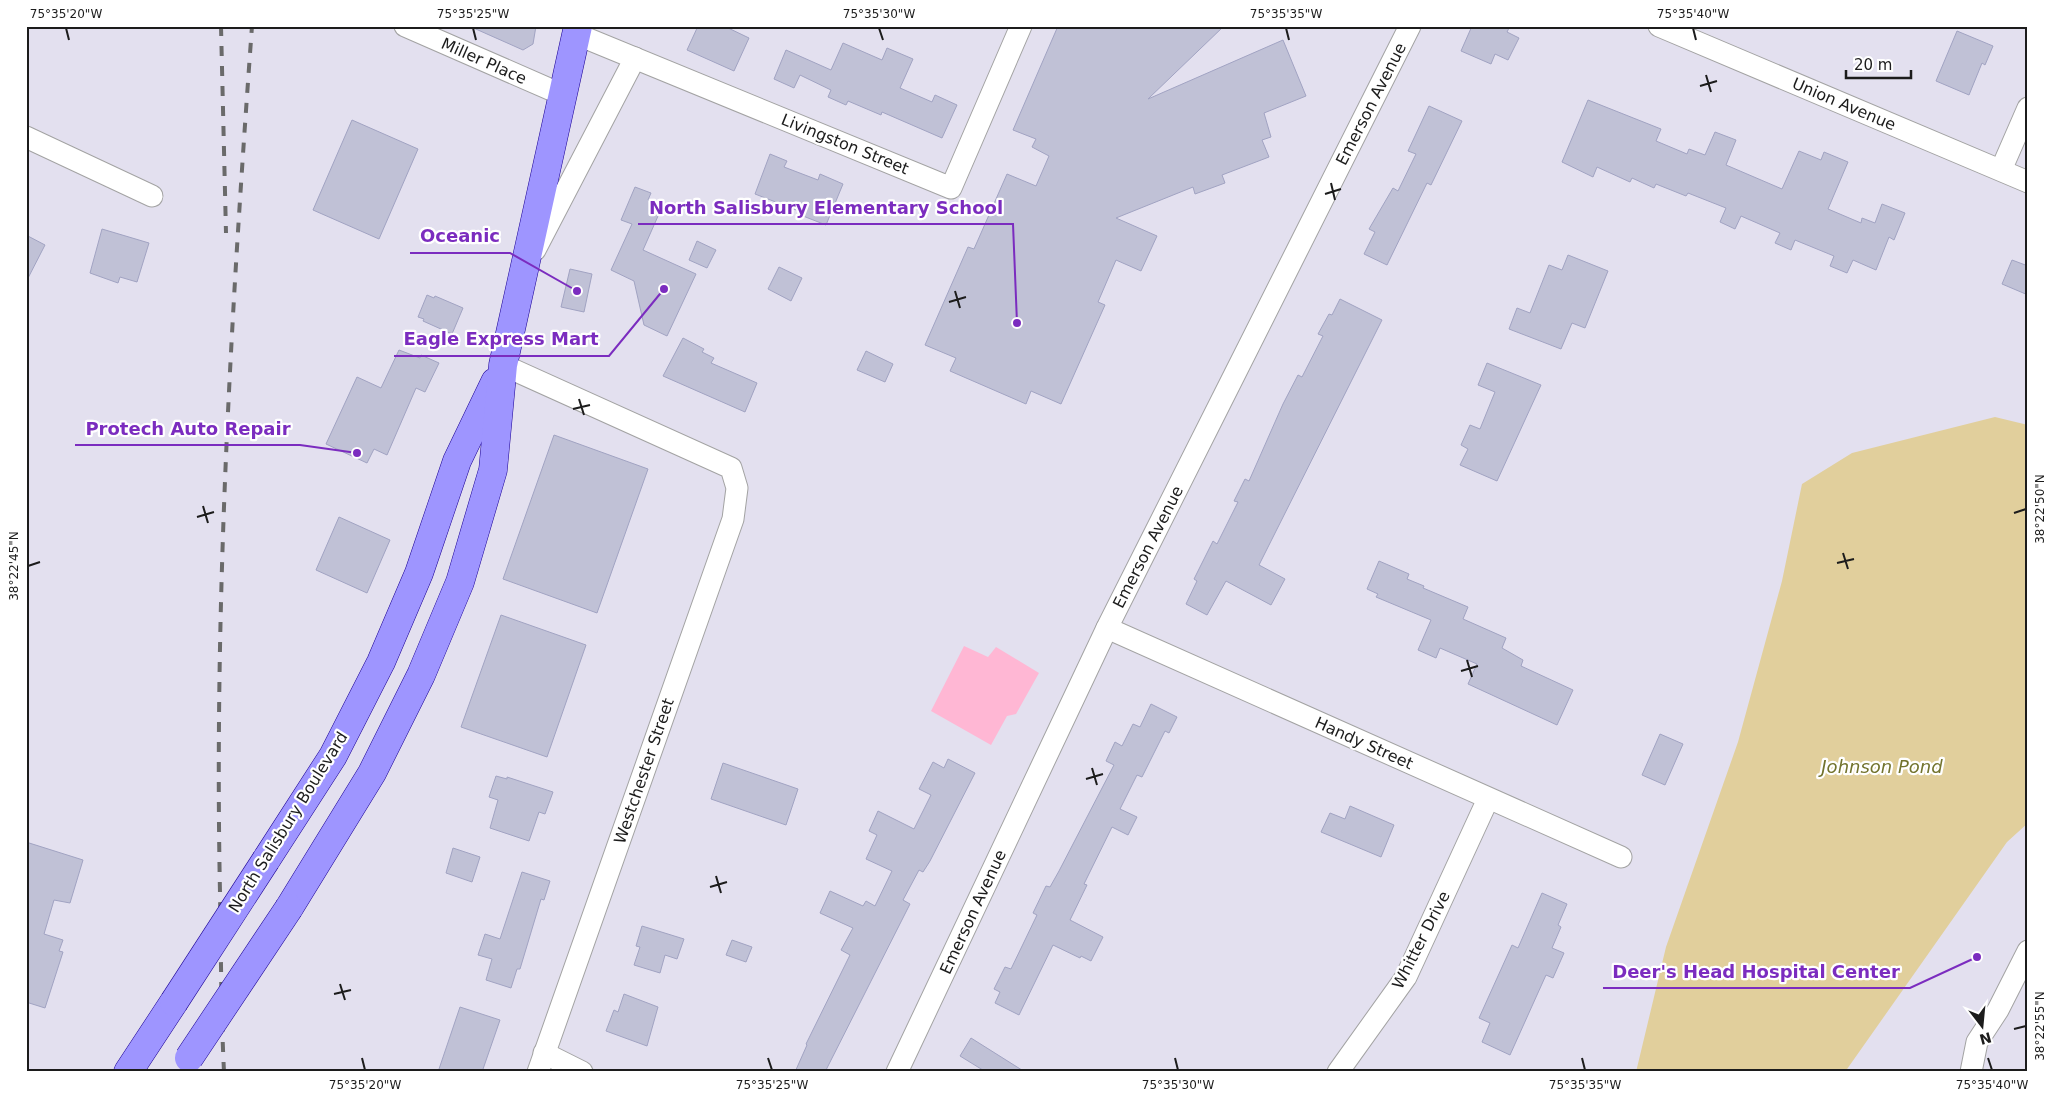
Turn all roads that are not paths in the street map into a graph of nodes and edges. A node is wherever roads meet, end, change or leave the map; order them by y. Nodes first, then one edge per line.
1 (405, 26) edge
2 (1021, 26) edge
3 (1410, 26) edge
4 (1659, 26) edge
5 (577, 30) edge
6 (636, 58) junction
7 (563, 95) junction
8 (2028, 108) edge
9 (26, 138) edge
10 (2001, 170) junction
11 (2028, 182) edge
12 (152, 196) dead end
13 (522, 274) junction
14 (503, 365) junction
15 (1107, 628) junction
16 (1488, 799) junction
17 (1621, 857) dead end
18 (2028, 951) edge
19 (541, 1062) edge
20 (184, 1065) edge
21 (128, 1072) edge
22 (582, 1072) edge
23 (897, 1072) edge
24 (1338, 1072) edge
25 (1971, 1072) edge

1 - 7 street, Miller Place
2 - 6 street, Livingston Street
3 - 15 street, Emerson Avenue
4 - 10 street, Union Avenue
5 - 6 street, Livingston Street
5 - 7 main road, North Salisbury Boulevard
6 - 13 street
7 - 13 main road, North Salisbury Boulevard
8 - 10 street
9 - 12 street
10 - 11 street, Union Avenue
13 - 14 main road, North Salisbury Boulevard
14 - 19 street, Westchester Street
14 - 20 main road, North Salisbury Boulevard, bridge
14 - 21 main road, North Salisbury Boulevard, bridge
15 - 16 street, Handy Street
15 - 23 street, Emerson Avenue
16 - 17 street, Handy Street
16 - 24 street, Whitter Drive
18 - 25 street
19 - 22 street

